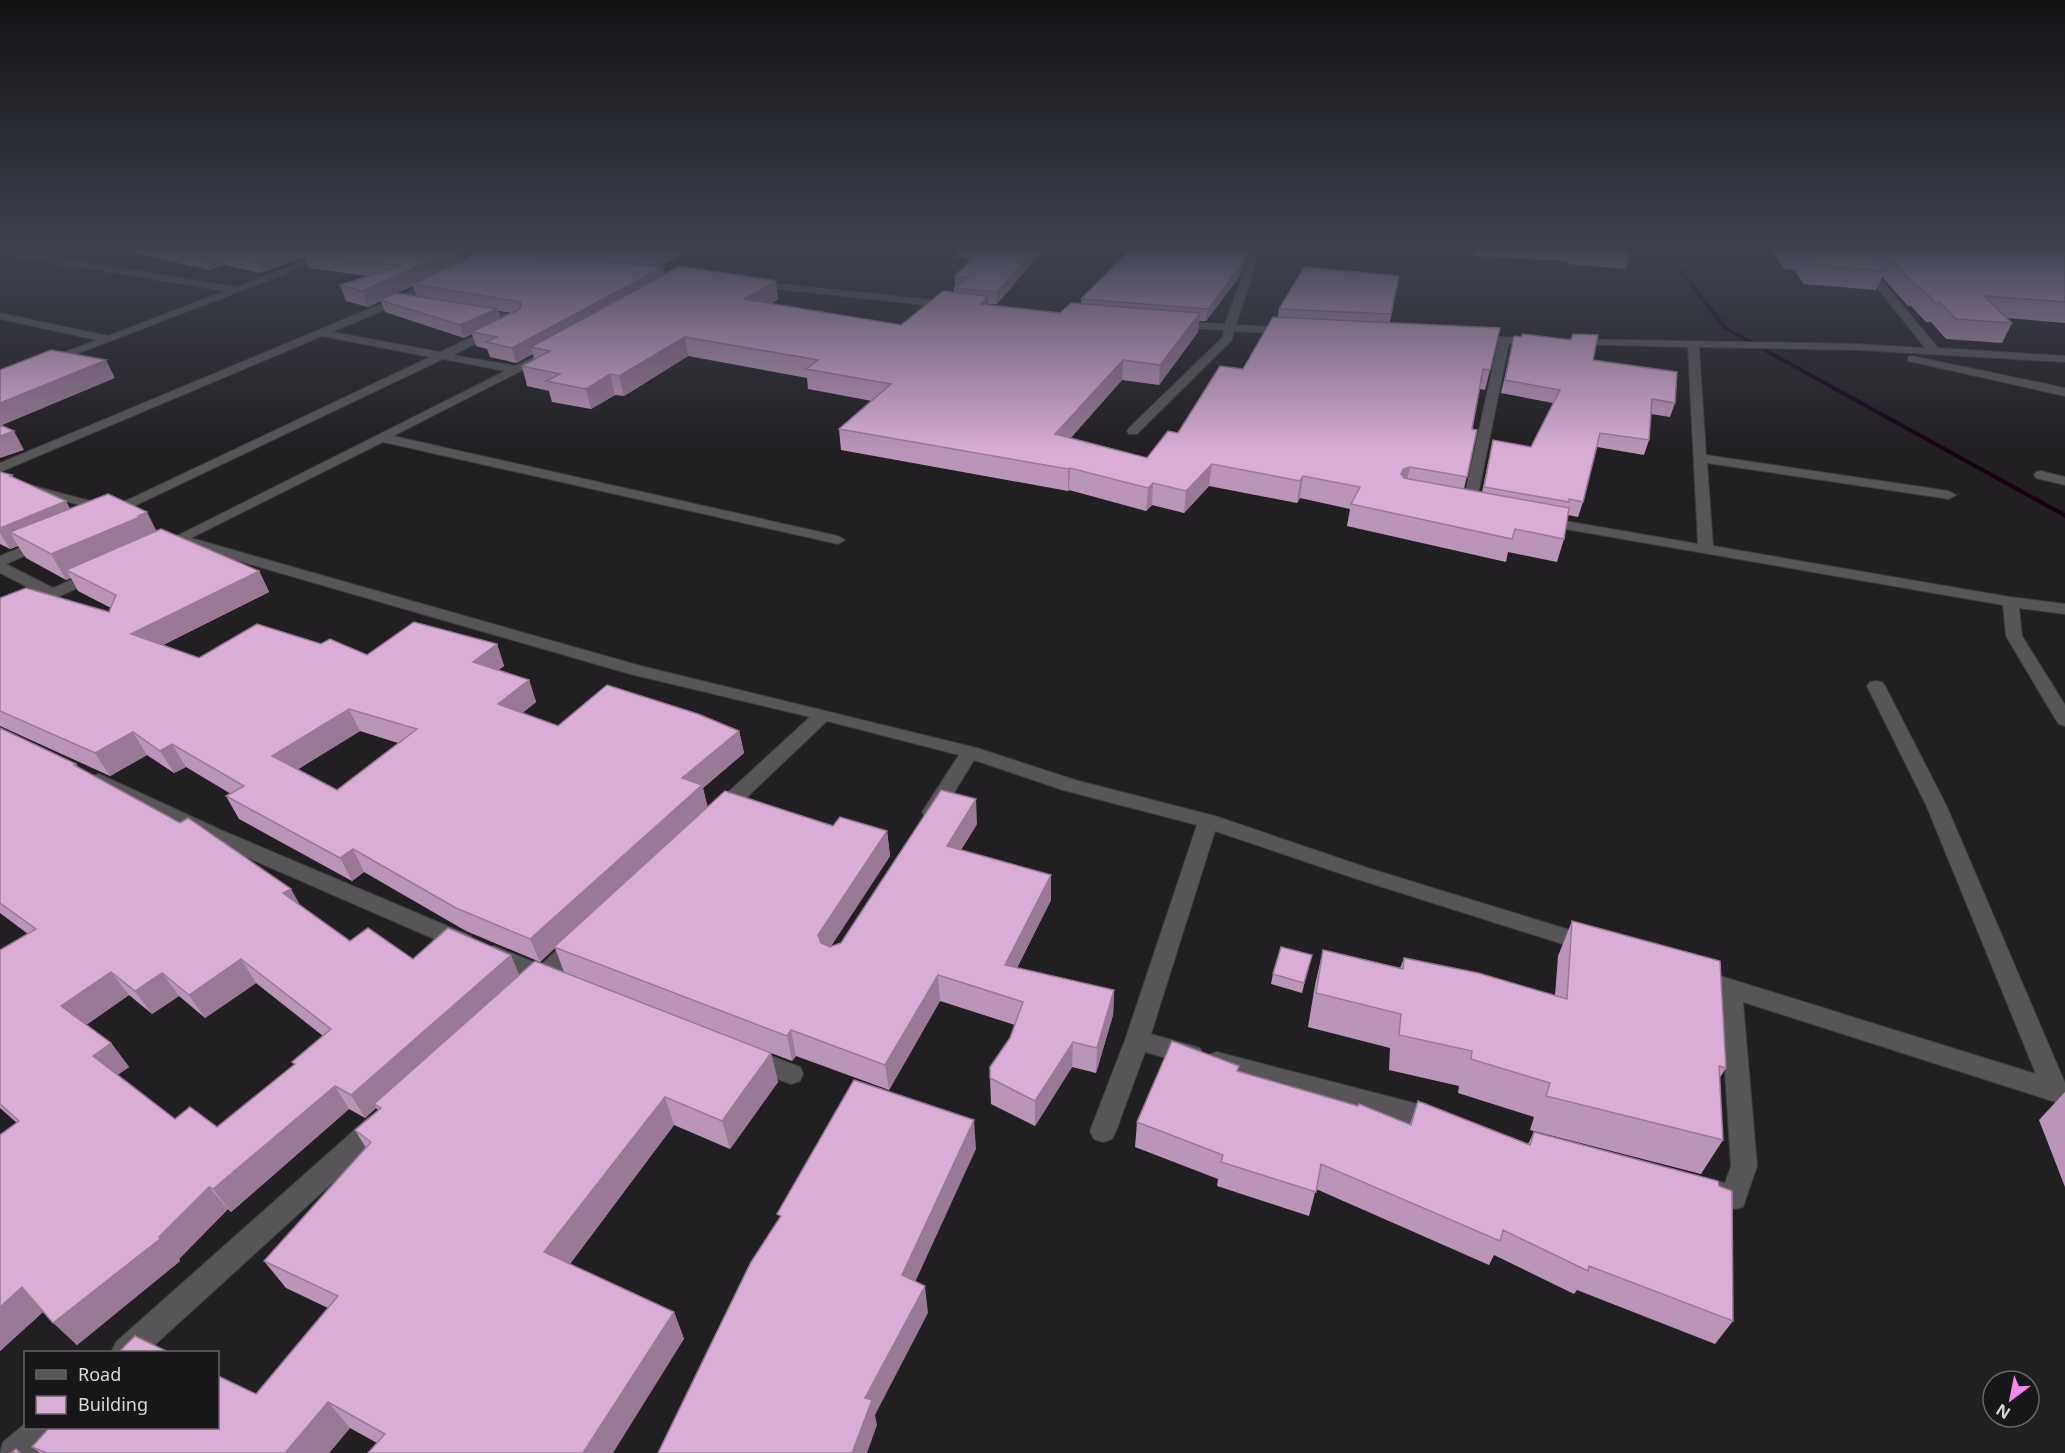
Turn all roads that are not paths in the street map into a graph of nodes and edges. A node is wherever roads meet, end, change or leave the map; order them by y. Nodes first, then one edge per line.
1 (0, 316) edge
2 (170, 316) edge
3 (362, 316) edge
4 (499, 316) edge
5 (1234, 316) edge
6 (1906, 316) edge
7 (1161, 324) edge
8 (1229, 329) junction
9 (1300, 332) edge
10 (321, 333) junction
11 (109, 339) junction
12 (1465, 339) edge
13 (1504, 340) junction
14 (1551, 341) edge
15 (1563, 341) edge
16 (1693, 344) junction
17 (563, 346) edge
18 (1858, 347) junction
19 (1934, 351) junction
20 (443, 356) junction
21 (2065, 359) edge
22 (39, 365) edge
23 (516, 370) junction
24 (2065, 392) edge
25 (1133, 431) dead end
26 (384, 438) junction
27 (1700, 458) junction
28 (0, 468) edge
29 (2041, 475) dead end
30 (0, 481) edge
31 (2065, 481) edge
32 (1949, 495) dead end
33 (117, 511) junction
34 (1492, 512) edge
35 (1526, 518) edge
36 (96, 520) edge
37 (53, 538) edge
38 (178, 539) junction
39 (838, 540) dead end
40 (160, 547) edge
41 (1706, 551) junction
42 (0, 561) edge
43 (0, 567) edge
44 (112, 567) edge
45 (53, 594) junction
46 (2010, 602) junction
47 (2065, 609) edge
48 (0, 618) edge
49 (1876, 686) dead end
50 (823, 714) junction
51 (2065, 720) edge
52 (970, 753) junction
53 (86, 774) edge
54 (710, 821) edge
55 (1208, 821) junction
56 (918, 832) edge
57 (587, 935) edge
58 (1608, 950) edge
59 (1675, 971) edge
60 (554, 980) junction
61 (1731, 988) junction
62 (525, 992) edge
63 (1137, 1041) junction
64 (737, 1053) edge
65 (791, 1074) dead end
66 (2061, 1093) edge
67 (392, 1112) edge
68 (1458, 1125) edge
69 (1103, 1131) dead end
70 (1688, 1186) edge
71 (128, 1351) edge
72 (42, 1429) edge
73 (14, 1453) edge

1 - 11 street
2 - 11 street
3 - 10 street
4 - 20 street
5 - 8 street
6 - 19 street
7 - 8 street
8 - 9 street
8 - 25 street
10 - 20 street
10 - 28 street
11 - 22 street
12 - 13 street
13 - 14 street
13 - 34 street
15 - 16 street
16 - 18 street
16 - 27 street
17 - 23 street
18 - 19 street
18 - 24 street
19 - 21 street
20 - 23 street
20 - 33 street
23 - 26 street
26 - 38 street
26 - 39 street
27 - 32 street
27 - 41 street
29 - 31 street
30 - 33 street
33 - 36 street
35 - 41 street
37 - 42 street
38 - 40 street
38 - 50 street
41 - 46 street
43 - 45 street
44 - 45 street
45 - 48 street
46 - 47 street
46 - 51 street
49 - 66 street
50 - 52 street
50 - 54 street
52 - 55 street
52 - 56 street
53 - 60 street
55 - 58 street
55 - 63 street
57 - 60 street
59 - 61 street
60 - 62 street
61 - 66 street
61 - 70 street
63 - 68 street
63 - 69 street
64 - 65 street
67 - 71 street
72 - 73 street

